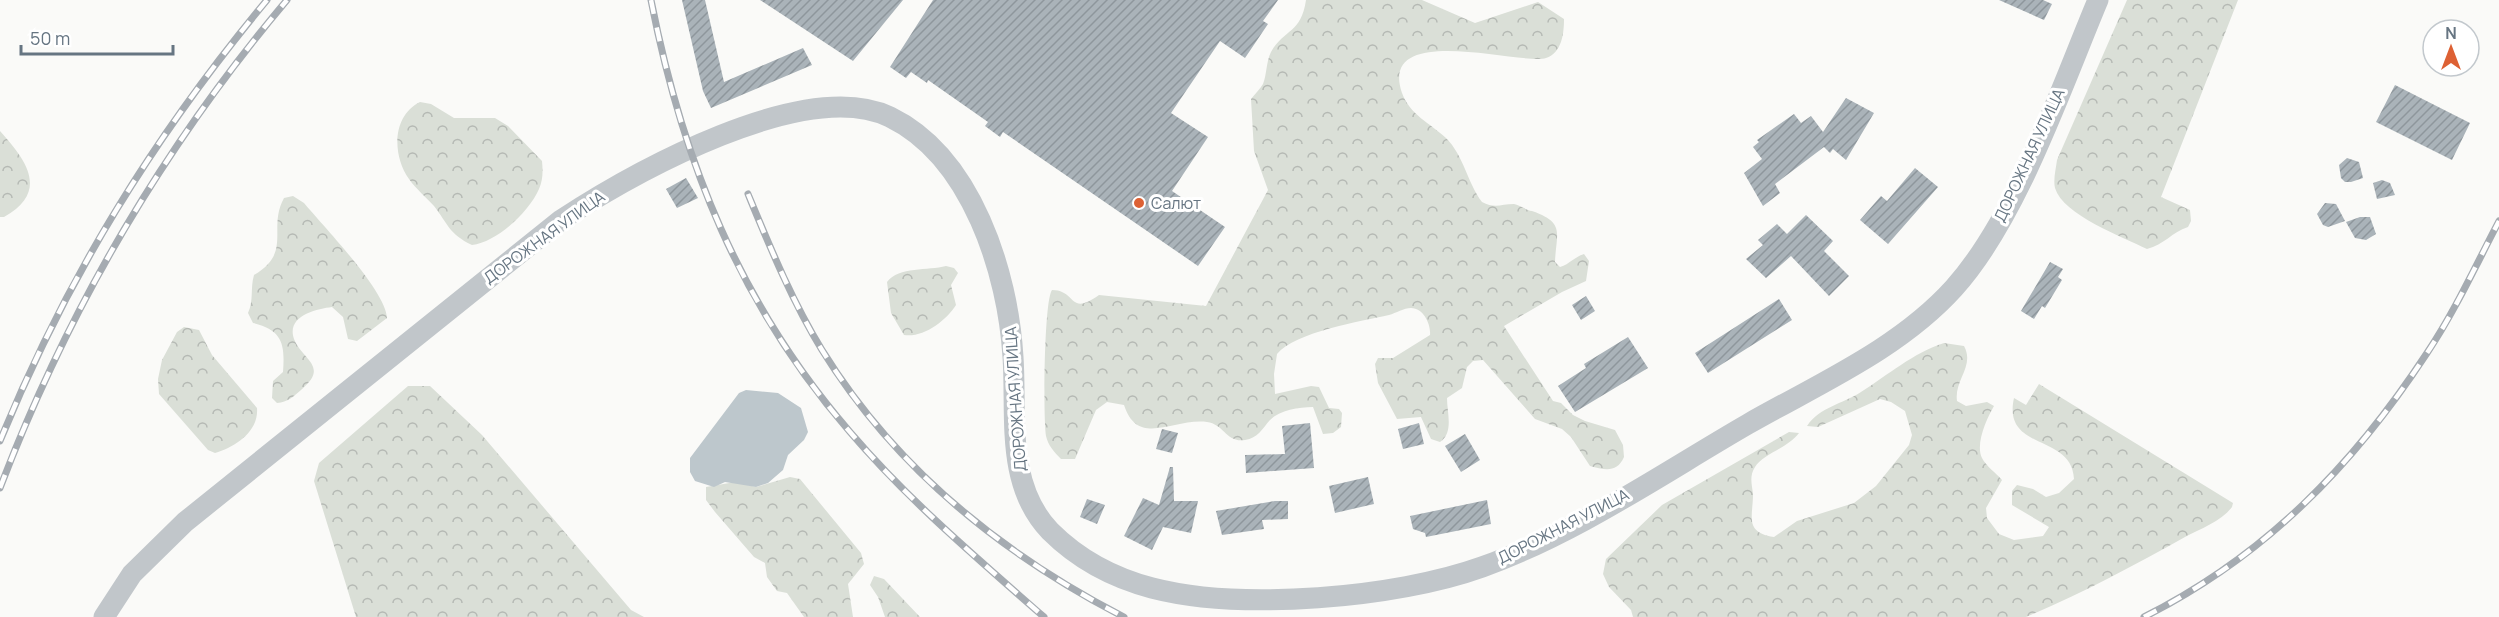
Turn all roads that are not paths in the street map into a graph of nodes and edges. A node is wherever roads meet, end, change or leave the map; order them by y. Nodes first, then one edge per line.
1 (2098, 0) edge
2 (104, 617) edge

1 - 2 street, ДОРОЖНАЯ УЛИЦА

